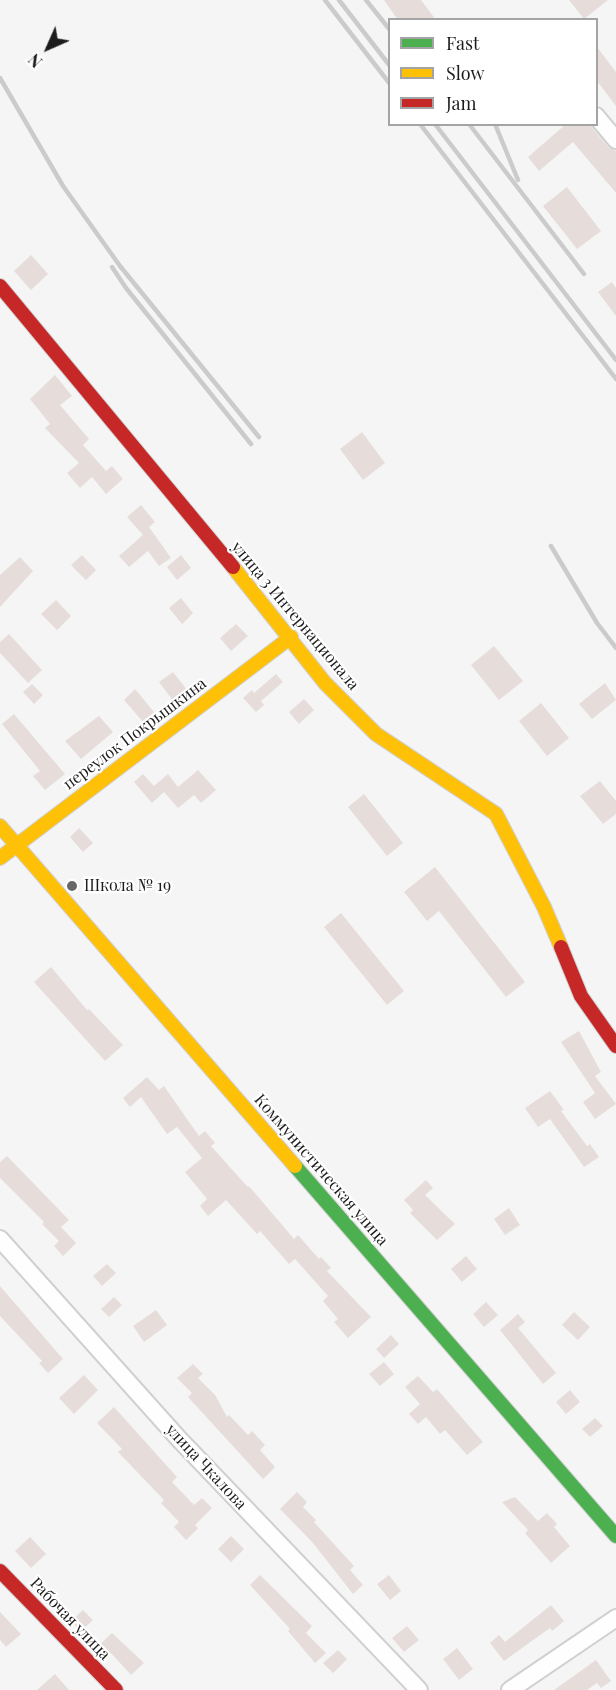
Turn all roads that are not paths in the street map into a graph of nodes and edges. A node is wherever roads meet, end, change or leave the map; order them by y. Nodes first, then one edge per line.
1 (598, 117) edge
2 (616, 140) edge
3 (0, 286) edge
4 (291, 637) junction
5 (0, 826) edge
6 (15, 846) junction
7 (0, 858) edge
8 (616, 1046) edge
9 (0, 1239) edge
10 (616, 1536) edge
11 (0, 1571) edge
12 (616, 1617) edge
13 (116, 1690) edge
14 (419, 1690) edge
15 (510, 1690) edge

1 - 2 street
3 - 4 street, улица 3 Интернационала
4 - 6 street, переулок Покрышкина
4 - 8 street, улица 3 Интернационала
5 - 6 street, Коммунистическая улица
6 - 7 street, переулок Покрышкина
6 - 10 street, Коммунистическая улица
9 - 14 street, улица Чкалова
11 - 13 street, Рабочая улица
12 - 15 street

